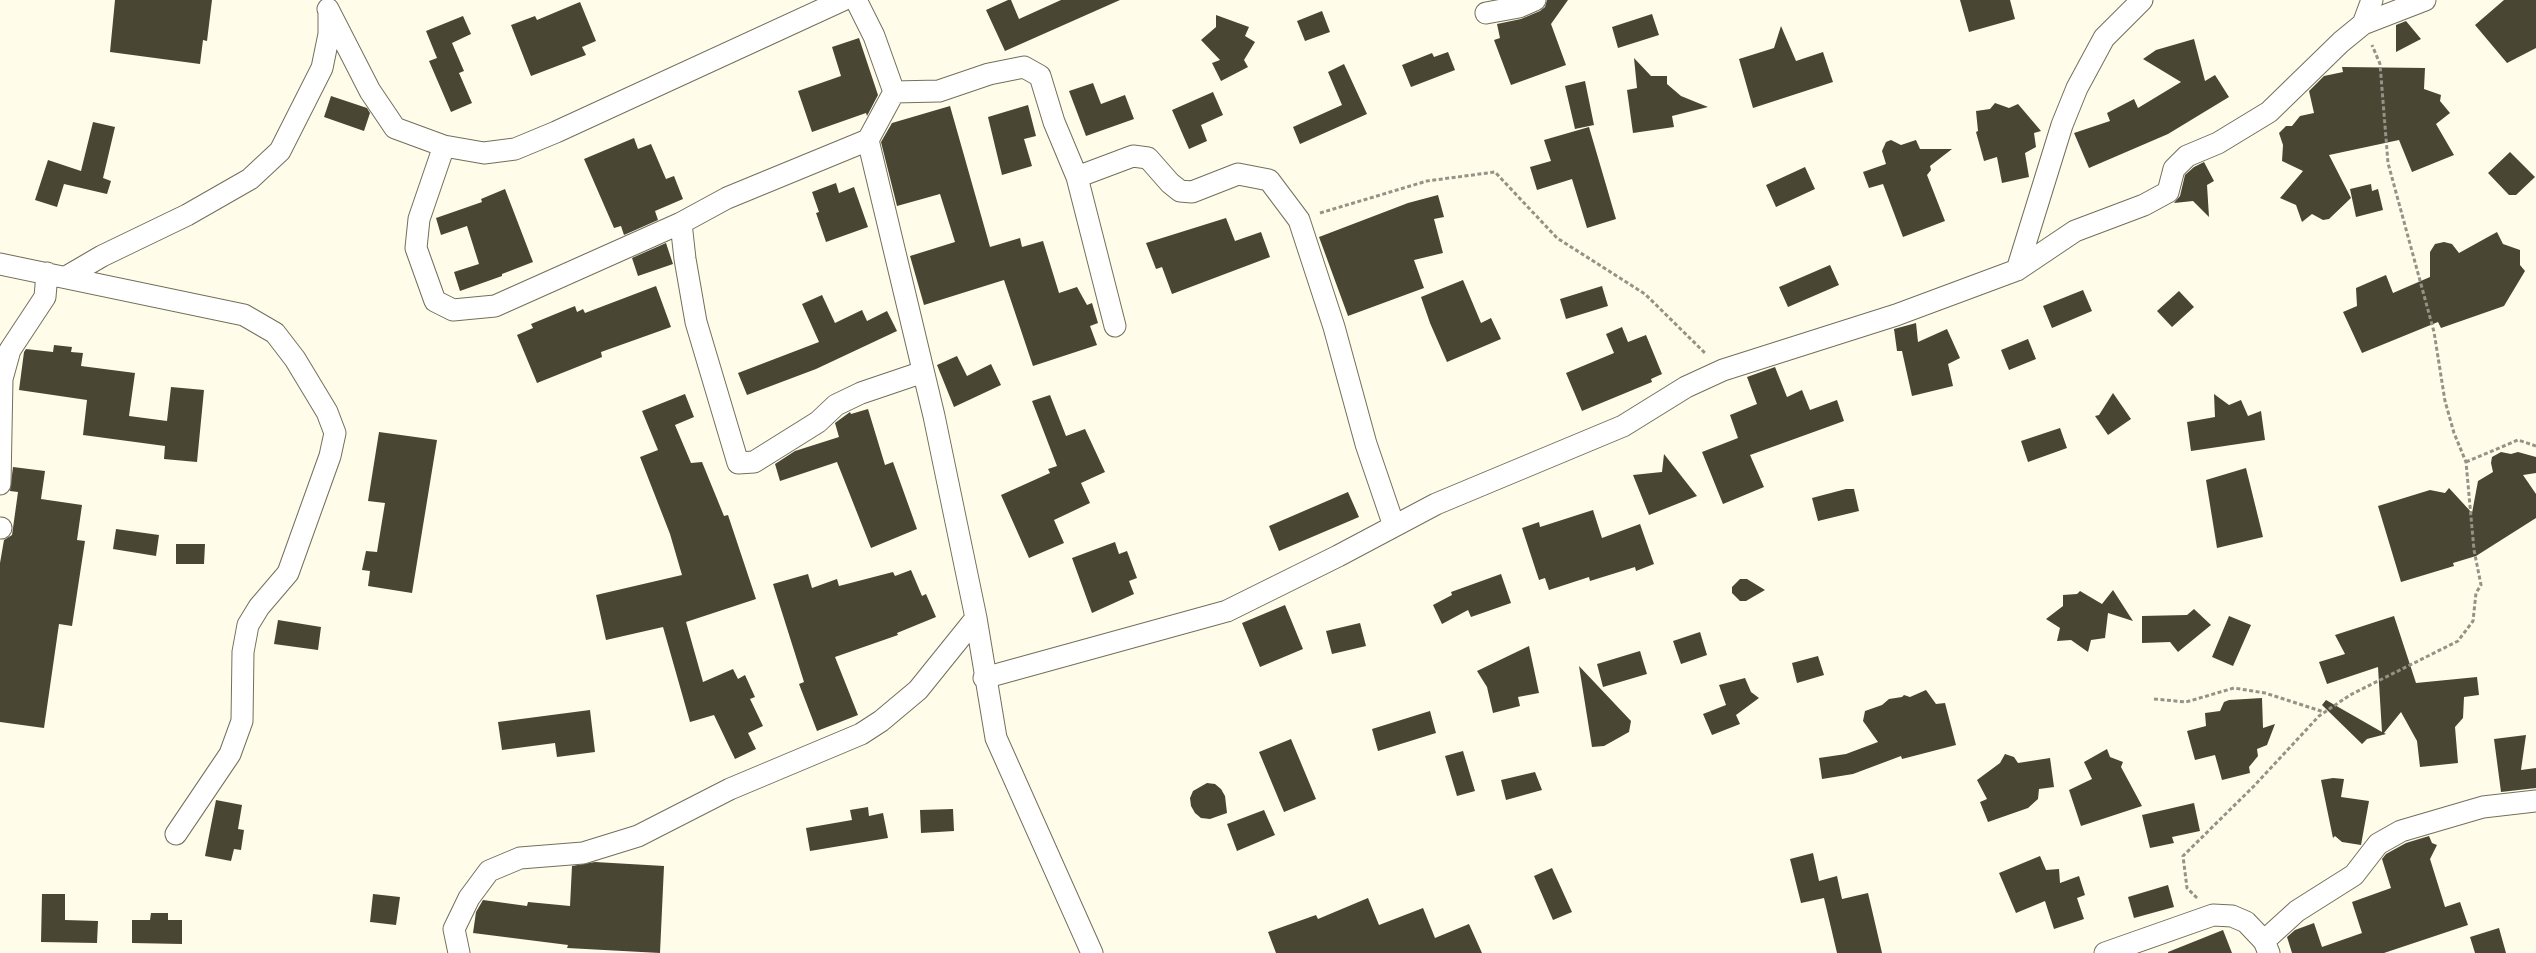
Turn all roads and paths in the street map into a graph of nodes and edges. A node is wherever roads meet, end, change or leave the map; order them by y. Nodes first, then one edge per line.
1 (844, 0) edge
2 (856, 0) edge
3 (1536, 0) edge
4 (2142, 0) edge
5 (2372, 0) edge
6 (2425, 0) edge
7 (328, 5) edge
8 (1486, 13) dead end
9 (2363, 24) junction
10 (894, 92) junction
11 (868, 140) junction
12 (444, 146) junction
13 (1077, 177) junction
14 (1299, 220) junction
15 (681, 223) junction
16 (0, 264) edge
17 (2017, 270) junction
18 (57, 275) junction
19 (1115, 326) dead end
20 (1723, 370) junction
21 (923, 372) junction
22 (2536, 446) edge
23 (2466, 462) junction
24 (0, 484) edge
25 (1394, 526) junction
26 (976, 618) junction
27 (984, 678) junction
28 (2154, 699) dead end
29 (2325, 712) junction
30 (2536, 801) edge
31 (176, 834) dead end
32 (2213, 915) junction
33 (2267, 947) edge
34 (459, 953) edge
35 (1092, 953) edge
36 (2105, 953) edge

1 - 12 street
2 - 10 street
3 - 8 street
4 - 17 street
5 - 9 street
6 - 9 street
7 - 12 street
7 - 18 street
9 - 17 street
9 - 23 path
10 - 11 street
10 - 13 street
11 - 15 street
11 - 21 street
12 - 15 street
13 - 14 street
13 - 19 street
14 - 20 path
14 - 25 street
15 - 21 street
16 - 18 street
17 - 20 street
18 - 24 street
18 - 31 street
20 - 25 street
21 - 26 street
22 - 23 path
23 - 29 path
25 - 27 street
26 - 27 street
26 - 34 street
27 - 35 street
28 - 29 path
29 - 32 path
30 - 33 street
32 - 33 street
32 - 36 street

